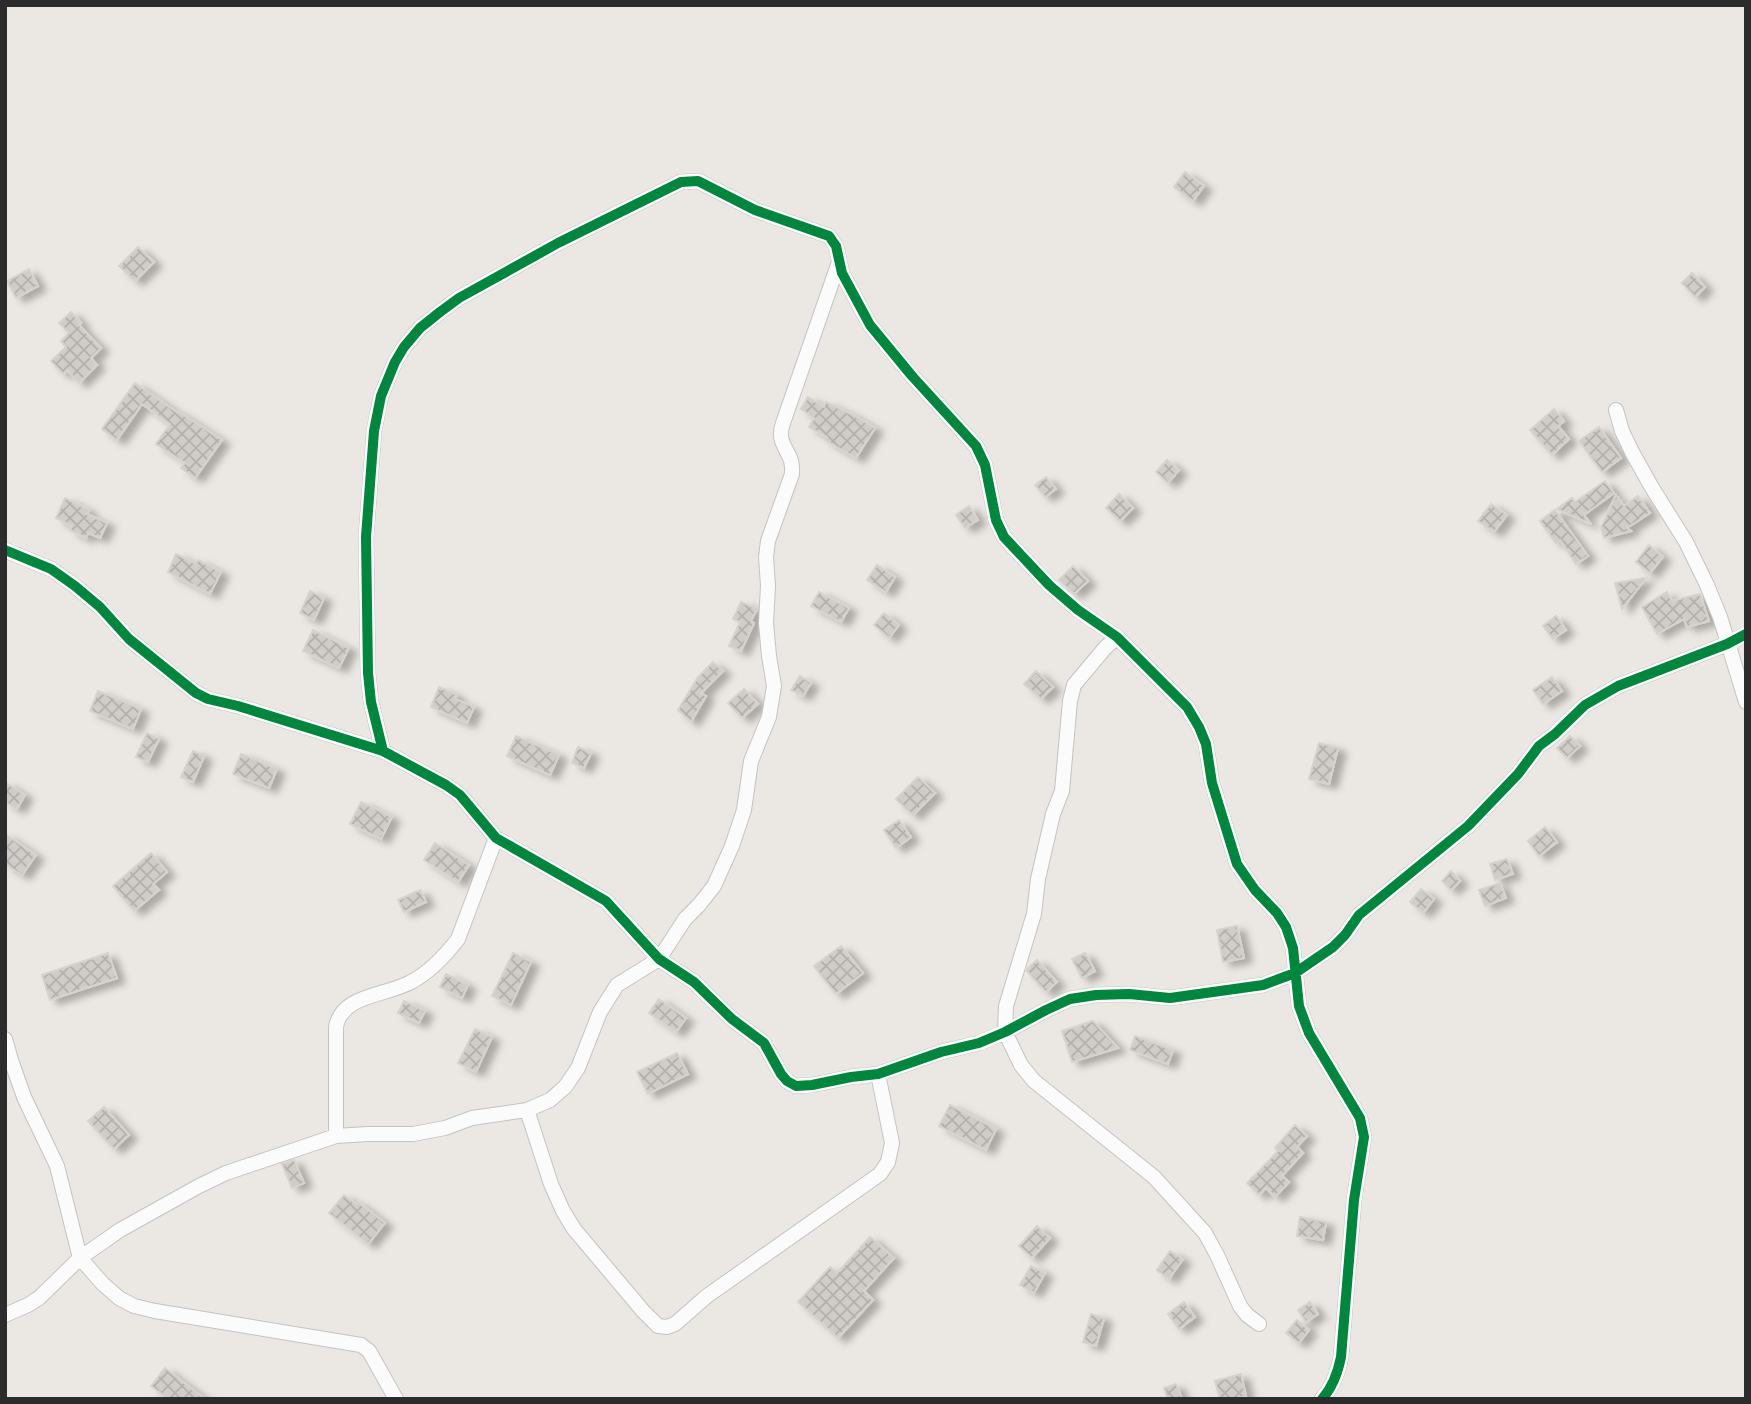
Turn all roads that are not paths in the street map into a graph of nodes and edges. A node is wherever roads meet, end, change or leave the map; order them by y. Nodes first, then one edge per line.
1 (839, 262) junction
2 (1616, 410) dead end
3 (5, 550) edge
4 (1746, 634) edge
5 (1117, 637) junction
6 (1727, 644) junction
7 (1746, 702) edge
8 (383, 751) junction
9 (496, 838) junction
10 (659, 959) junction
11 (1295, 973) junction
12 (1005, 1032) junction
13 (5, 1039) edge
14 (878, 1074) junction
15 (527, 1110) junction
16 (335, 1136) junction
17 (80, 1258) junction
18 (5, 1315) edge
19 (1259, 1324) dead end
20 (396, 1399) edge
21 (1322, 1399) edge

1 - 5 street
1 - 8 street
1 - 10 street
2 - 6 street
3 - 8 street
4 - 6 street
5 - 11 street
5 - 12 street
6 - 7 street
6 - 11 street
8 - 9 street
9 - 10 street
9 - 16 street
10 - 14 street
10 - 15 street
11 - 12 street
11 - 21 street
12 - 14 street
12 - 19 street
13 - 17 street
14 - 15 street
15 - 16 street
16 - 17 street
17 - 18 street
17 - 20 street

